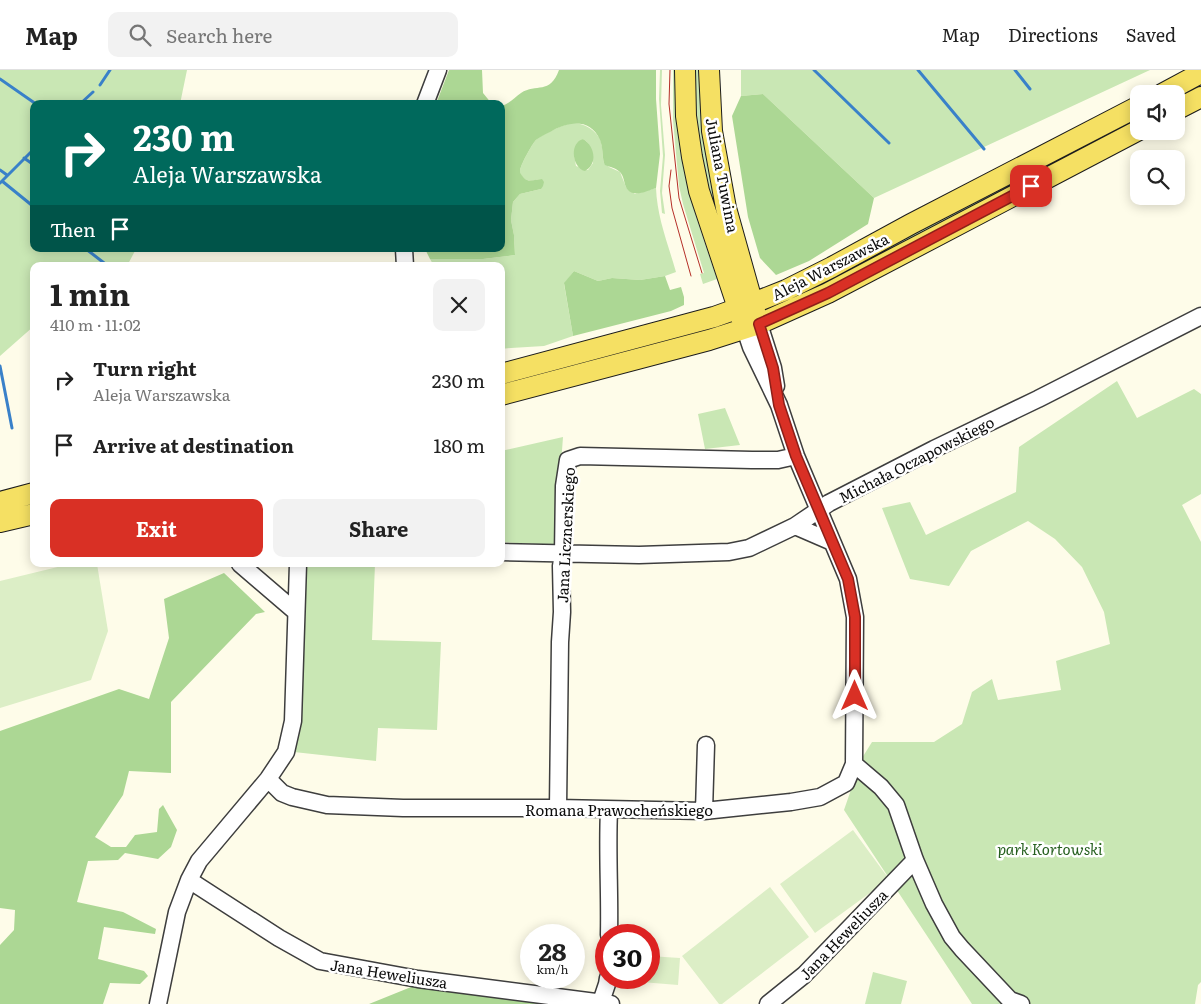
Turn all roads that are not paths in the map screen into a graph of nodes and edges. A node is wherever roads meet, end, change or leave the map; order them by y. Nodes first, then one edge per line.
1 (438, 70) edge
2 (685, 70) edge
3 (709, 70) edge
4 (1201, 73) edge
5 (1179, 85) edge
6 (1201, 97) edge
7 (427, 100) edge
8 (1185, 105) edge
9 (1130, 111) edge
10 (1130, 135) edge
11 (738, 282) junction
12 (754, 303) junction
13 (719, 315) junction
14 (1201, 316) edge
15 (752, 326) junction
16 (505, 373) edge
17 (505, 394) edge
18 (796, 456) junction
19 (30, 494) edge
20 (0, 502) edge
21 (819, 509) junction
22 (30, 515) edge
23 (0, 522) edge
24 (795, 526) junction
25 (832, 542) junction
26 (505, 552) edge
27 (563, 554) junction
28 (244, 567) edge
29 (298, 567) edge
30 (296, 612) junction
31 (706, 745) dead end
32 (854, 764) junction
33 (268, 779) junction
34 (558, 808) junction
35 (609, 810) junction
36 (704, 811) junction
37 (915, 860) junction
38 (189, 880) junction
39 (609, 924) edge
40 (607, 989) edge
41 (606, 1003) edge
42 (158, 1004) edge
43 (768, 1004) edge
44 (1021, 1004) edge

1 - 7 street
2 - 11 main road, Juliana Tuwima
3 - 11 main road, Juliana Tuwima
4 - 5 main road
6 - 8 main road
9 - 12 main road, Aleja Warszawska
10 - 15 main road, Aleja Warszawska
11 - 12 main road, Juliana Tuwima
11 - 13 main road
12 - 13 main road, Aleja Warszawska
12 - 15 main road, Juliana Tuwima
13 - 16 main road, Aleja Warszawska
14 - 21 street, Michała Oczapowskiego
15 - 17 main road, Aleja Warszawska
15 - 18 street, Romana Prawocheńskiego
18 - 21 street, Romana Prawocheńskiego
18 - 27 street, Jana Licznerskiego
19 - 20 main road
21 - 24 street, Michała Oczapowskiego
21 - 25 street, Romana Prawocheńskiego
22 - 23 main road
24 - 25 street
24 - 27 street, Michała Oczapowskiego
25 - 32 street, Romana Prawocheńskiego
26 - 27 street, Michała Oczapowskiego
27 - 34 street, Jana Licznerskiego
28 - 30 street
29 - 30 street
30 - 33 street
31 - 36 street
32 - 36 street, Romana Prawocheńskiego
32 - 37 street
33 - 34 street, Romana Prawocheńskiego
33 - 38 street
34 - 35 street, Romana Prawocheńskiego
35 - 36 street, Romana Prawocheńskiego
35 - 39 street
37 - 43 street, Jana Heweliusza
37 - 44 street
38 - 41 street, Jana Heweliusza
38 - 42 street
40 - 41 street

